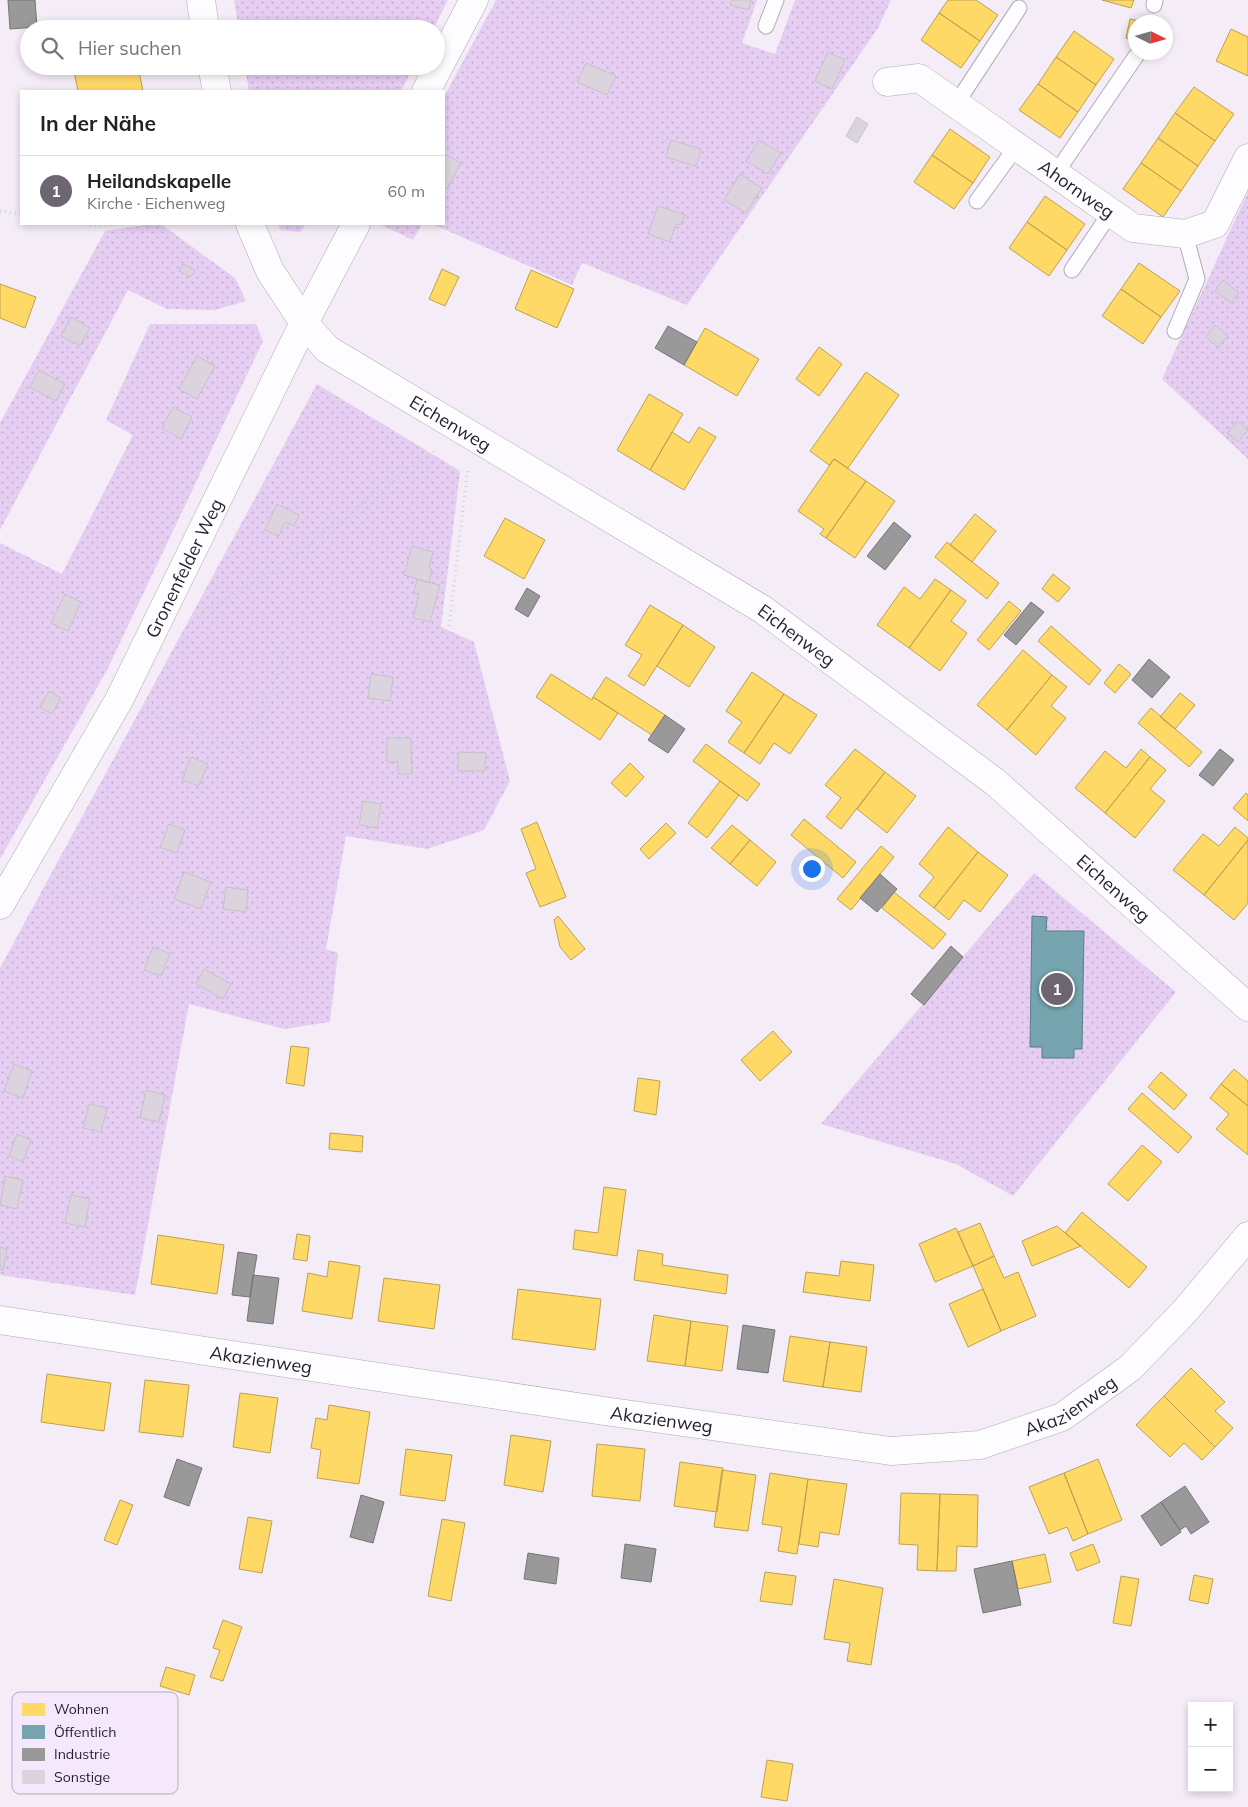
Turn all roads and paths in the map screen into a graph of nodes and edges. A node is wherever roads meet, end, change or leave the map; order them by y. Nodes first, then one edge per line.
1 (201, 0) edge
2 (474, 0) edge
3 (537, 0) edge
4 (592, 0) edge
5 (776, 0) edge
6 (1019, 8) dead end
7 (204, 20) edge
8 (766, 26) dead end
9 (445, 55) edge
10 (1133, 60) edge
11 (214, 75) edge
12 (434, 75) edge
13 (887, 82) dead end
14 (217, 90) edge
15 (427, 90) edge
16 (956, 104) junction
17 (1017, 146) junction
18 (1248, 158) edge
19 (1056, 174) junction
20 (977, 201) dead end
21 (0, 211) edge
22 (1112, 212) junction
23 (20, 214) edge
24 (93, 225) edge
25 (110, 225) edge
26 (250, 225) edge
27 (355, 225) edge
28 (1184, 234) junction
29 (1072, 270) dead end
30 (304, 323) junction
31 (1175, 331) dead end
32 (467, 433) junction
33 (195, 617) dead end
34 (449, 626) dead end
35 (284, 650) dead end
36 (119, 700) junction
37 (241, 751) junction
38 (244, 812) dead end
39 (25, 863) junction
40 (0, 905) edge
41 (321, 950) dead end
42 (1248, 1007) edge
43 (1248, 1236) edge
44 (0, 1320) edge

1 - 7 street
2 - 9 street
3 - 4 path
5 - 8 lane
6 - 16 lane
10 - 19 lane
11 - 14 street
12 - 15 street
13 - 16 street, Ahornweg
16 - 17 street, Ahornweg
17 - 19 street, Ahornweg
17 - 20 lane
18 - 28 street, Ahornweg
19 - 22 street, Ahornweg
21 - 23 path
22 - 28 street, Ahornweg
22 - 29 lane
24 - 25 path
26 - 30 street, Eichenweg
27 - 30 street, Gronenfelder Weg
28 - 31 lane
30 - 32 street, Eichenweg
30 - 36 street, Gronenfelder Weg
32 - 33 path
32 - 34 path
32 - 42 street, Eichenweg
35 - 37 path
36 - 37 path
36 - 39 street, Gronenfelder Weg
37 - 38 path
39 - 40 street, Gronenfelder Weg
39 - 41 path
43 - 44 street, Akazienweg

